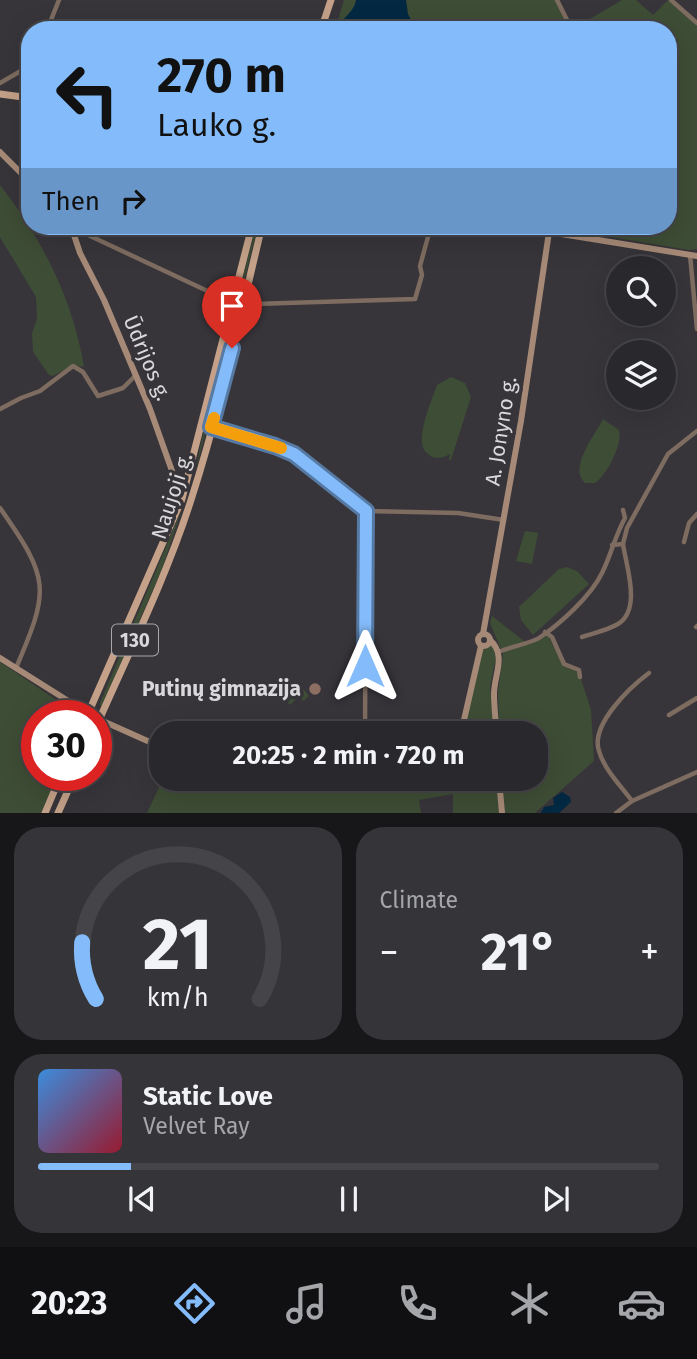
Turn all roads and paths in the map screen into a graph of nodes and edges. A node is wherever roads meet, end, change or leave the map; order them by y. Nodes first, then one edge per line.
1 (59, 0) edge
2 (331, 0) edge
3 (557, 0) edge
4 (671, 0) edge
5 (51, 21) edge
6 (324, 21) edge
7 (568, 21) edge
8 (697, 23) edge
9 (21, 70) edge
10 (0, 83) edge
11 (0, 94) edge
12 (21, 97) edge
13 (0, 152) edge
14 (21, 173) edge
15 (74, 235) edge
16 (90, 235) edge
17 (250, 235) edge
18 (260, 235) edge
19 (429, 235) edge
20 (549, 235) edge
21 (583, 235) edge
22 (694, 255) edge
23 (246, 291) junction
24 (233, 303) junction
25 (254, 304) junction
26 (240, 314) junction
27 (697, 329) edge
28 (135, 376) junction
29 (0, 410) edge
30 (211, 427) junction
31 (697, 431) edge
32 (186, 500) junction
33 (0, 508) edge
34 (622, 510) dead end
35 (366, 511) junction
36 (697, 514) edge
37 (504, 520) junction
38 (684, 542) dead end
39 (623, 544) junction
40 (612, 545) junction
41 (545, 632) junction
42 (484, 634) junction
43 (582, 637) dead end
44 (490, 640) junction
45 (481, 646) junction
46 (498, 652) junction
47 (0, 658) edge
48 (16, 668) junction
49 (649, 673) dead end
50 (580, 677) dead end
51 (697, 698) edge
52 (65, 700) edge
53 (101, 700) edge
54 (102, 700) edge
55 (670, 715) dead end
56 (365, 721) edge
57 (464, 721) edge
58 (495, 721) edge
59 (112, 726) edge
60 (149, 742) edge
61 (697, 772) edge
62 (54, 791) edge
63 (68, 791) edge
64 (500, 791) edge
65 (632, 801) junction
66 (45, 813) edge
67 (58, 813) edge
68 (502, 813) edge
69 (616, 813) edge

1 - 5 street
2 - 6 main road
3 - 7 street
4 - 8 street
9 - 10 street
11 - 12 main road
13 - 14 street
15 - 28 street, Ūdrijos g.
16 - 24 street
17 - 24 main road, Naujoji g. / 130
18 - 23 main road, Naujoji g. / 130
19 - 25 street
20 - 37 street, A. Jonyno g.
21 - 22 street
22 - 27 street
23 - 25 main road
23 - 26 main road, Naujoji g. / 130
24 - 32 main road, Naujoji g. / 130
25 - 26 main road
26 - 30 main road, Naujoji g. / 130
28 - 29 street
28 - 32 street, Ūdrijos g.
30 - 32 main road, Naujoji g. / 130
30 - 35 street
31 - 39 street
32 - 53 main road, Naujoji g. / 130
32 - 54 main road, Naujoji g. / 130
33 - 48 street
34 - 40 street
35 - 37 street
35 - 56 street
36 - 38 street
37 - 42 street, A. Jonyno g.
39 - 40 street
39 - 43 street
40 - 41 street
41 - 46 street
41 - 50 street
42 - 44 street
42 - 45 street
44 - 45 street
44 - 46 street
45 - 57 street
46 - 58 street
47 - 48 street
48 - 52 street
49 - 65 street
51 - 55 street
59 - 60 street
61 - 65 street
62 - 66 main road
63 - 67 main road
64 - 68 street
65 - 69 street

